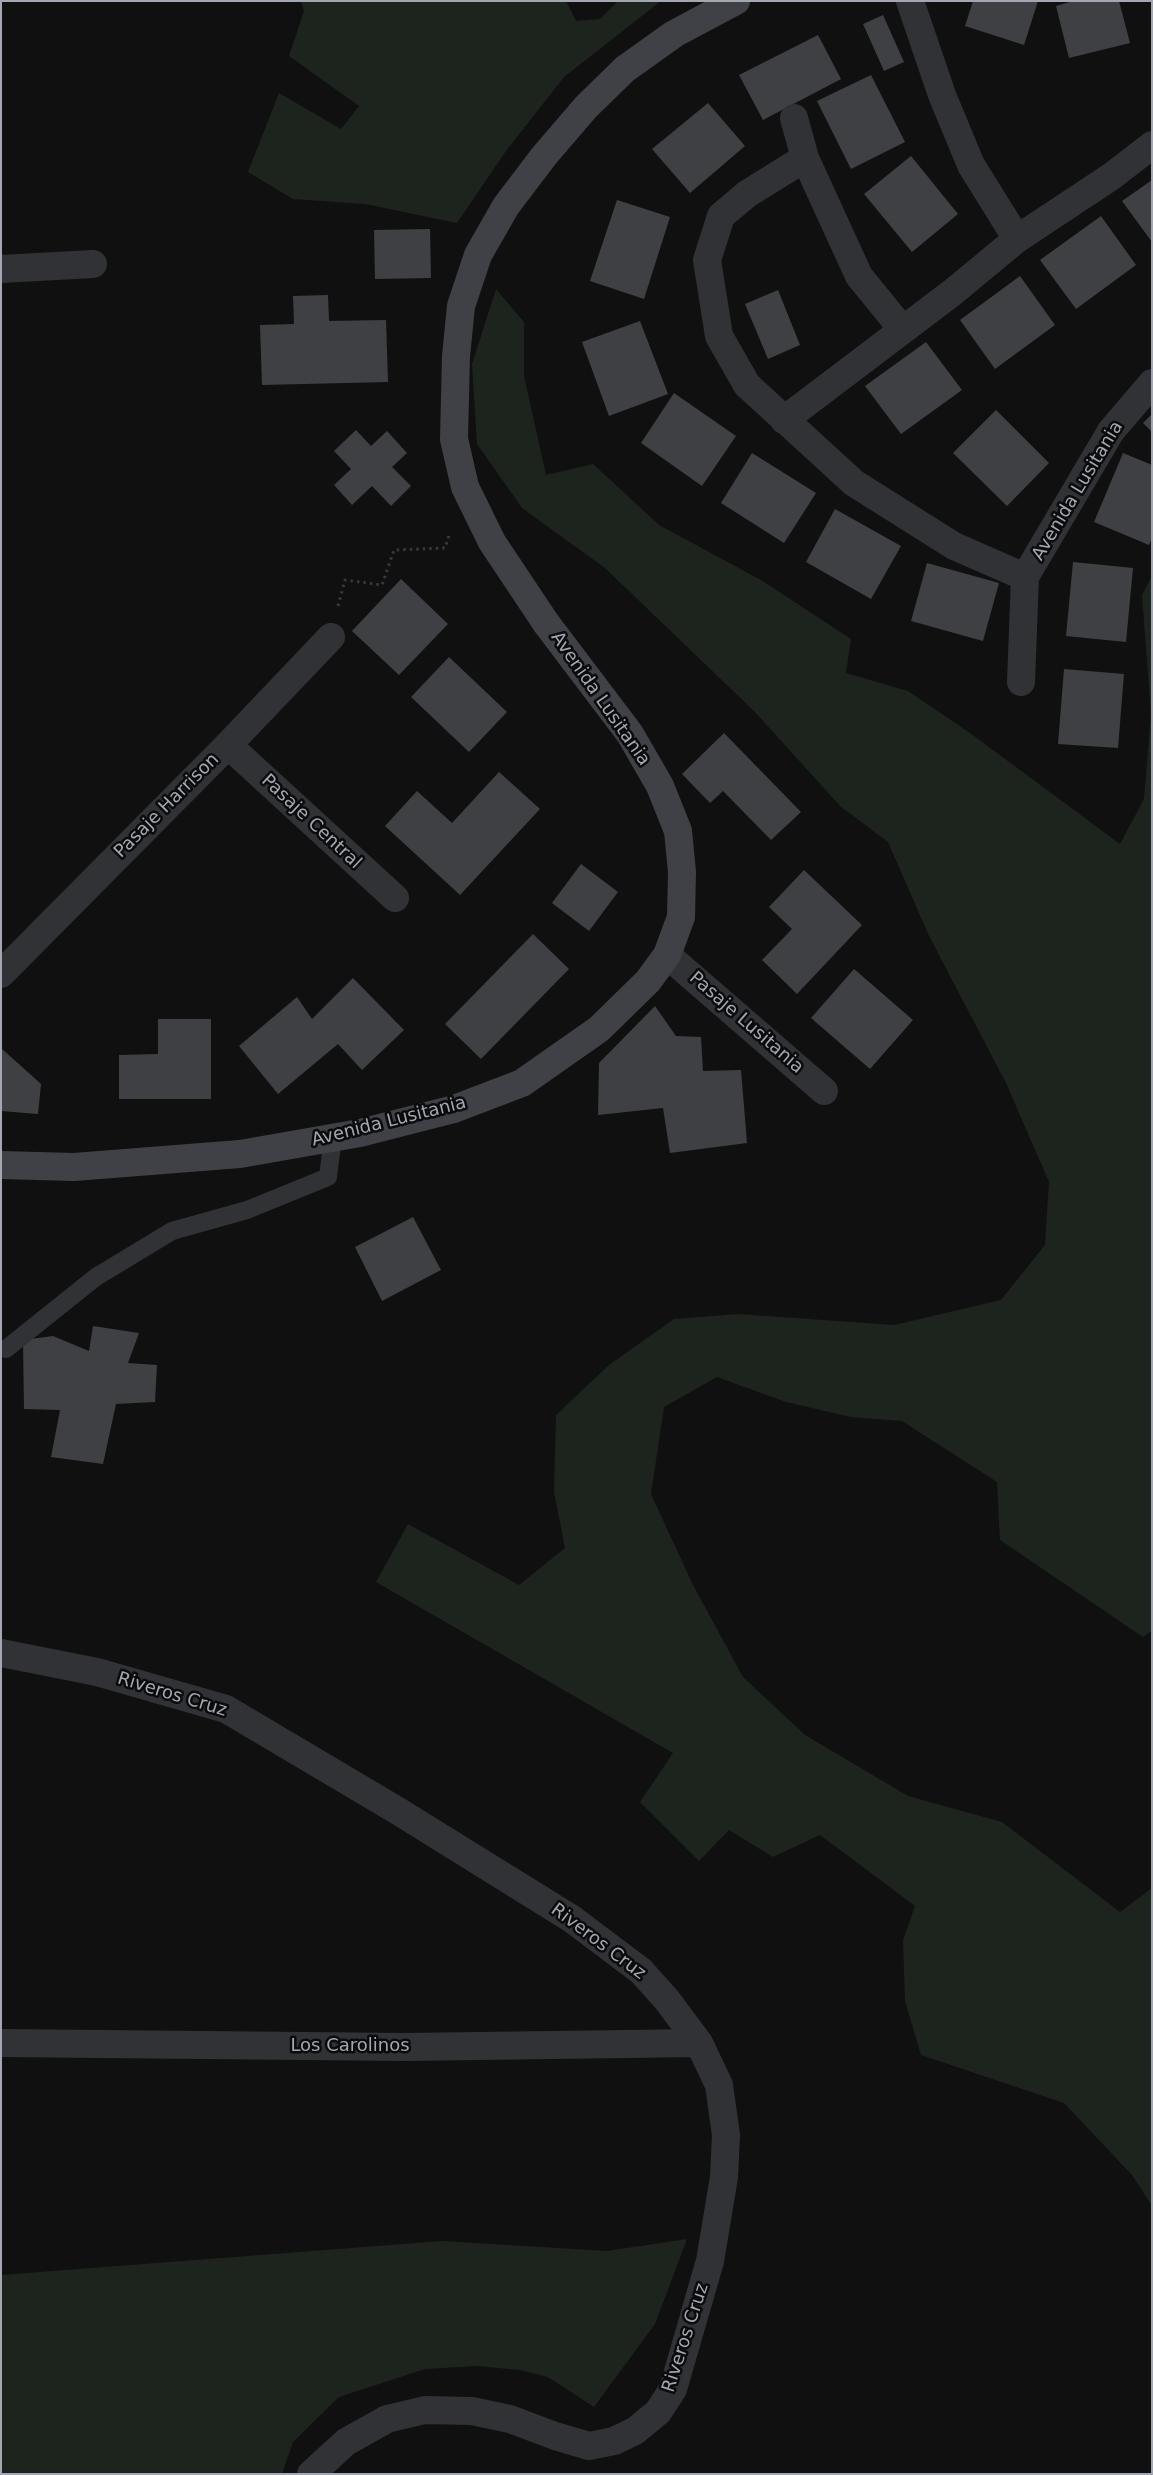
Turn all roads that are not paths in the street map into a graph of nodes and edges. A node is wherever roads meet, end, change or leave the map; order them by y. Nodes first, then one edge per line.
1 (736, 1) edge
2 (910, 1) edge
3 (794, 118) dead end
4 (1152, 145) edge
5 (805, 158) junction
6 (1016, 239) junction
7 (93, 264) dead end
8 (1, 269) edge
9 (903, 330) junction
10 (1152, 383) edge
11 (784, 420) junction
12 (1025, 577) junction
13 (331, 637) road end
14 (1021, 682) dead end
15 (228, 745) junction
16 (395, 898) dead end
17 (667, 954) junction
18 (1, 974) edge
19 (824, 1091) dead end
20 (333, 1138) junction
21 (1, 1165) edge
22 (6, 1349) dead end
23 (1, 1653) edge
24 (1, 2042) edge
25 (699, 2043) junction
26 (311, 2474) edge

1 - 17 street, Avenida Lusitania
2 - 6 street
3 - 5 street
4 - 6 street
5 - 9 street
5 - 11 street, Avenida Lusitania
6 - 9 street
7 - 8 street
9 - 11 street
10 - 12 street, Avenida Lusitania
11 - 12 street, Avenida Lusitania
12 - 14 street, Avenida Lusitania
13 - 15 street, Pasaje Harrison
15 - 16 street, Pasaje Central
15 - 18 street, Pasaje Harrison
17 - 19 street, Pasaje Lusitania
17 - 20 street, Avenida Lusitania
20 - 21 street, Avenida Lusitania
20 - 22 lane
23 - 25 street, Riveros Cruz
24 - 25 street, Los Carolinos
25 - 26 street, Riveros Cruz

